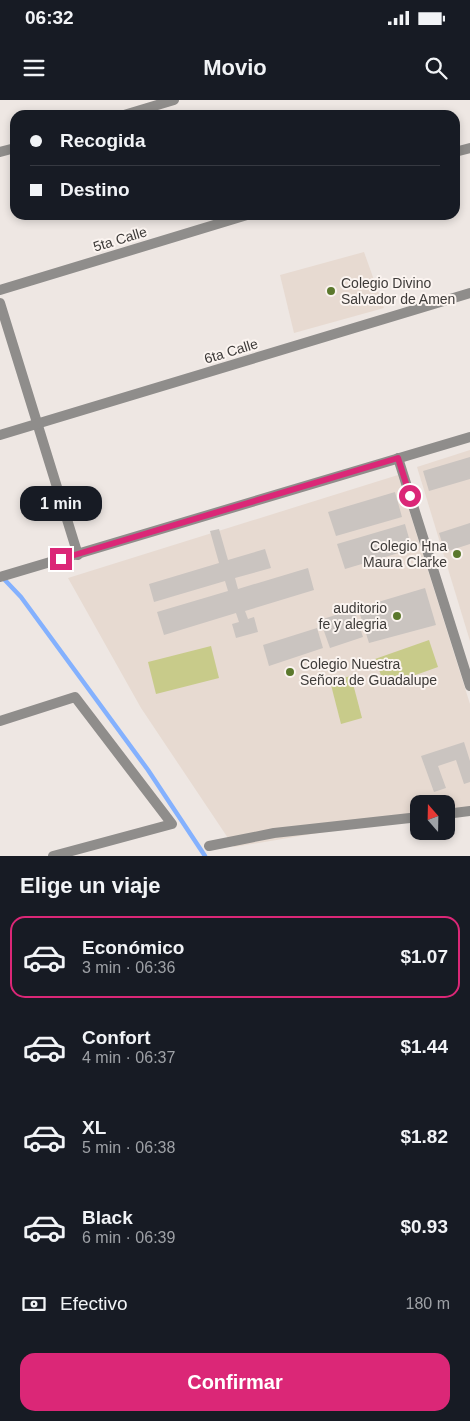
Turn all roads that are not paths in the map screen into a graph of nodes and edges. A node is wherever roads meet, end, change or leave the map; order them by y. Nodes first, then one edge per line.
1 (174, 100) edge
2 (141, 110) edge
3 (231, 220) edge
4 (0, 290) edge
5 (470, 293) edge
6 (0, 304) edge
7 (37, 424) junction
8 (0, 435) edge
9 (470, 437) edge
10 (398, 458) junction
11 (78, 555) junction
12 (4, 576) edge
13 (470, 686) edge
14 (0, 720) edge
15 (470, 811) edge
16 (455, 813) edge
17 (410, 818) edge
18 (209, 846) dead end
19 (52, 856) edge

1 - 2 street
3 - 4 street, 5ta Calle
5 - 7 street, 6ta Calle
6 - 7 street
7 - 8 street, 6ta Calle
7 - 11 street
9 - 10 street
10 - 11 street
10 - 13 street
11 - 12 street
14 - 19 street
15 - 16 street
17 - 18 street

